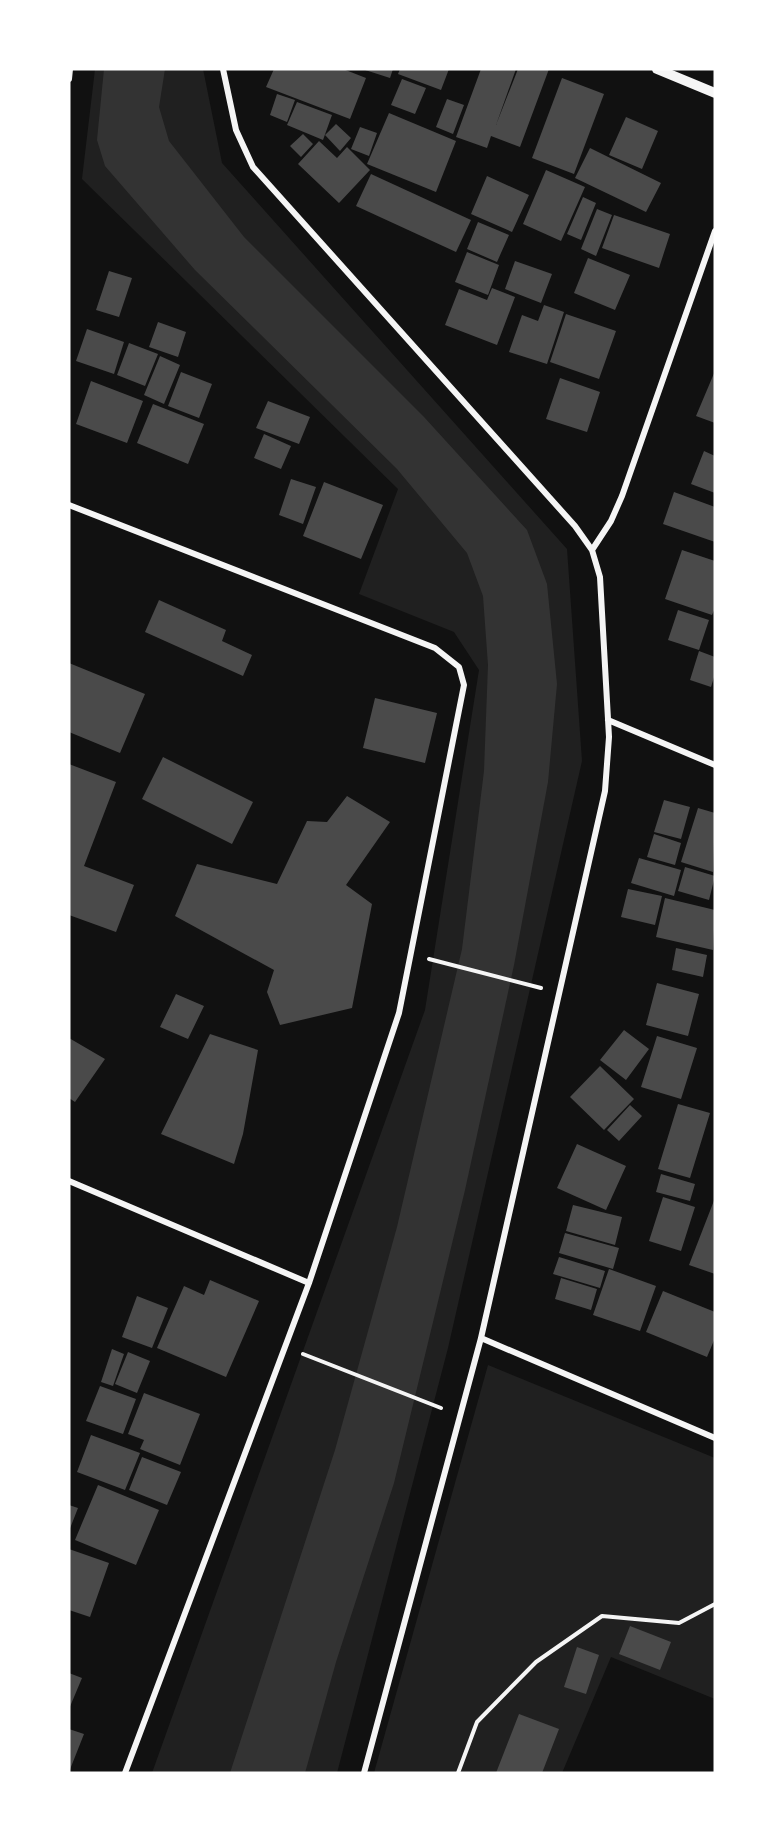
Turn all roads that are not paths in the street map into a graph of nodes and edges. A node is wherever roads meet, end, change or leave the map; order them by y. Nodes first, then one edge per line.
1 (70, 69) edge
2 (223, 69) edge
3 (657, 69) edge
4 (69, 79) edge
5 (715, 93) edge
6 (715, 231) edge
7 (69, 505) edge
8 (592, 550) junction
9 (608, 720) junction
10 (715, 765) edge
11 (69, 1180) edge
12 (309, 1282) junction
13 (481, 1338) junction
14 (715, 1438) edge
15 (125, 1773) edge
16 (364, 1773) edge

1 - 4 street
2 - 8 street
3 - 5 street
6 - 8 street
7 - 12 street
8 - 9 street
9 - 10 street
9 - 13 street
11 - 12 street
12 - 15 street
13 - 14 street
13 - 16 street

